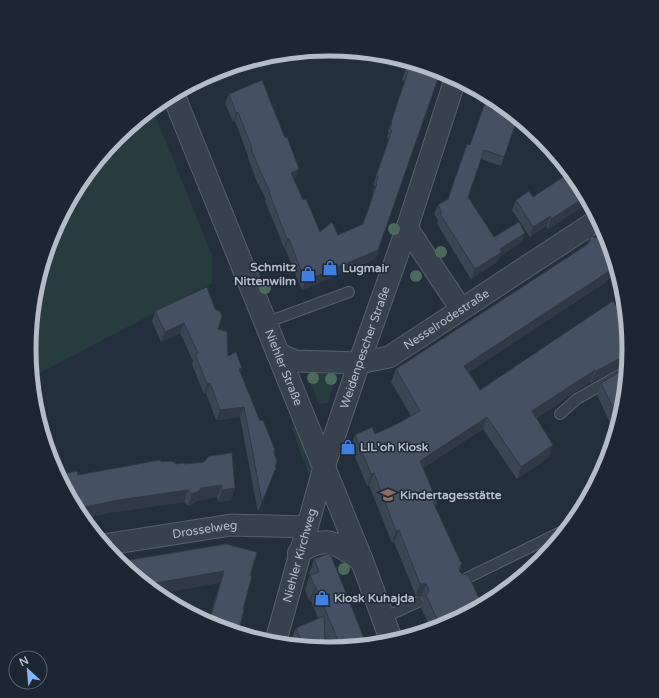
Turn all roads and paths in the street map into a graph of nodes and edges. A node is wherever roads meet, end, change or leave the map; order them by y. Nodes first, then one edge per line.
1 (454, 84) edge
2 (175, 100) edge
3 (594, 222) edge
4 (407, 228) junction
5 (349, 292) dead end
6 (461, 309) junction
7 (265, 323) junction
8 (278, 353) junction
9 (359, 363) junction
10 (621, 374) edge
11 (560, 414) dead end
12 (324, 467) junction
13 (306, 527) junction
14 (558, 533) edge
15 (110, 544) edge
16 (299, 553) junction
17 (362, 561) junction
18 (460, 581) edge
19 (418, 602) dead end
20 (383, 618) junction
21 (390, 636) edge
22 (277, 638) edge

1 - 4 street, Weidenpescher Straße
2 - 7 street, Niehler Straße
3 - 6 street, Nesselrodestraße
4 - 6 street
4 - 9 street, Weidenpescher Straße
5 - 7 lane
6 - 9 street, Nesselrodestraße
7 - 8 street, Niehler Straße
8 - 9 street, Nesselrodestraße
8 - 12 street, Niehler Straße
9 - 12 street, Weidenpescher Straße
10 - 11 lane
12 - 13 street, Niehler Kirchweg
12 - 17 street, Niehler Straße
13 - 15 street, Drosselweg
13 - 16 street, Niehler Kirchweg
14 - 18 lane
16 - 17 street
16 - 22 street, Niehler Kirchweg
17 - 20 street, Niehler Straße
19 - 20 lane
20 - 21 street, Niehler Straße

